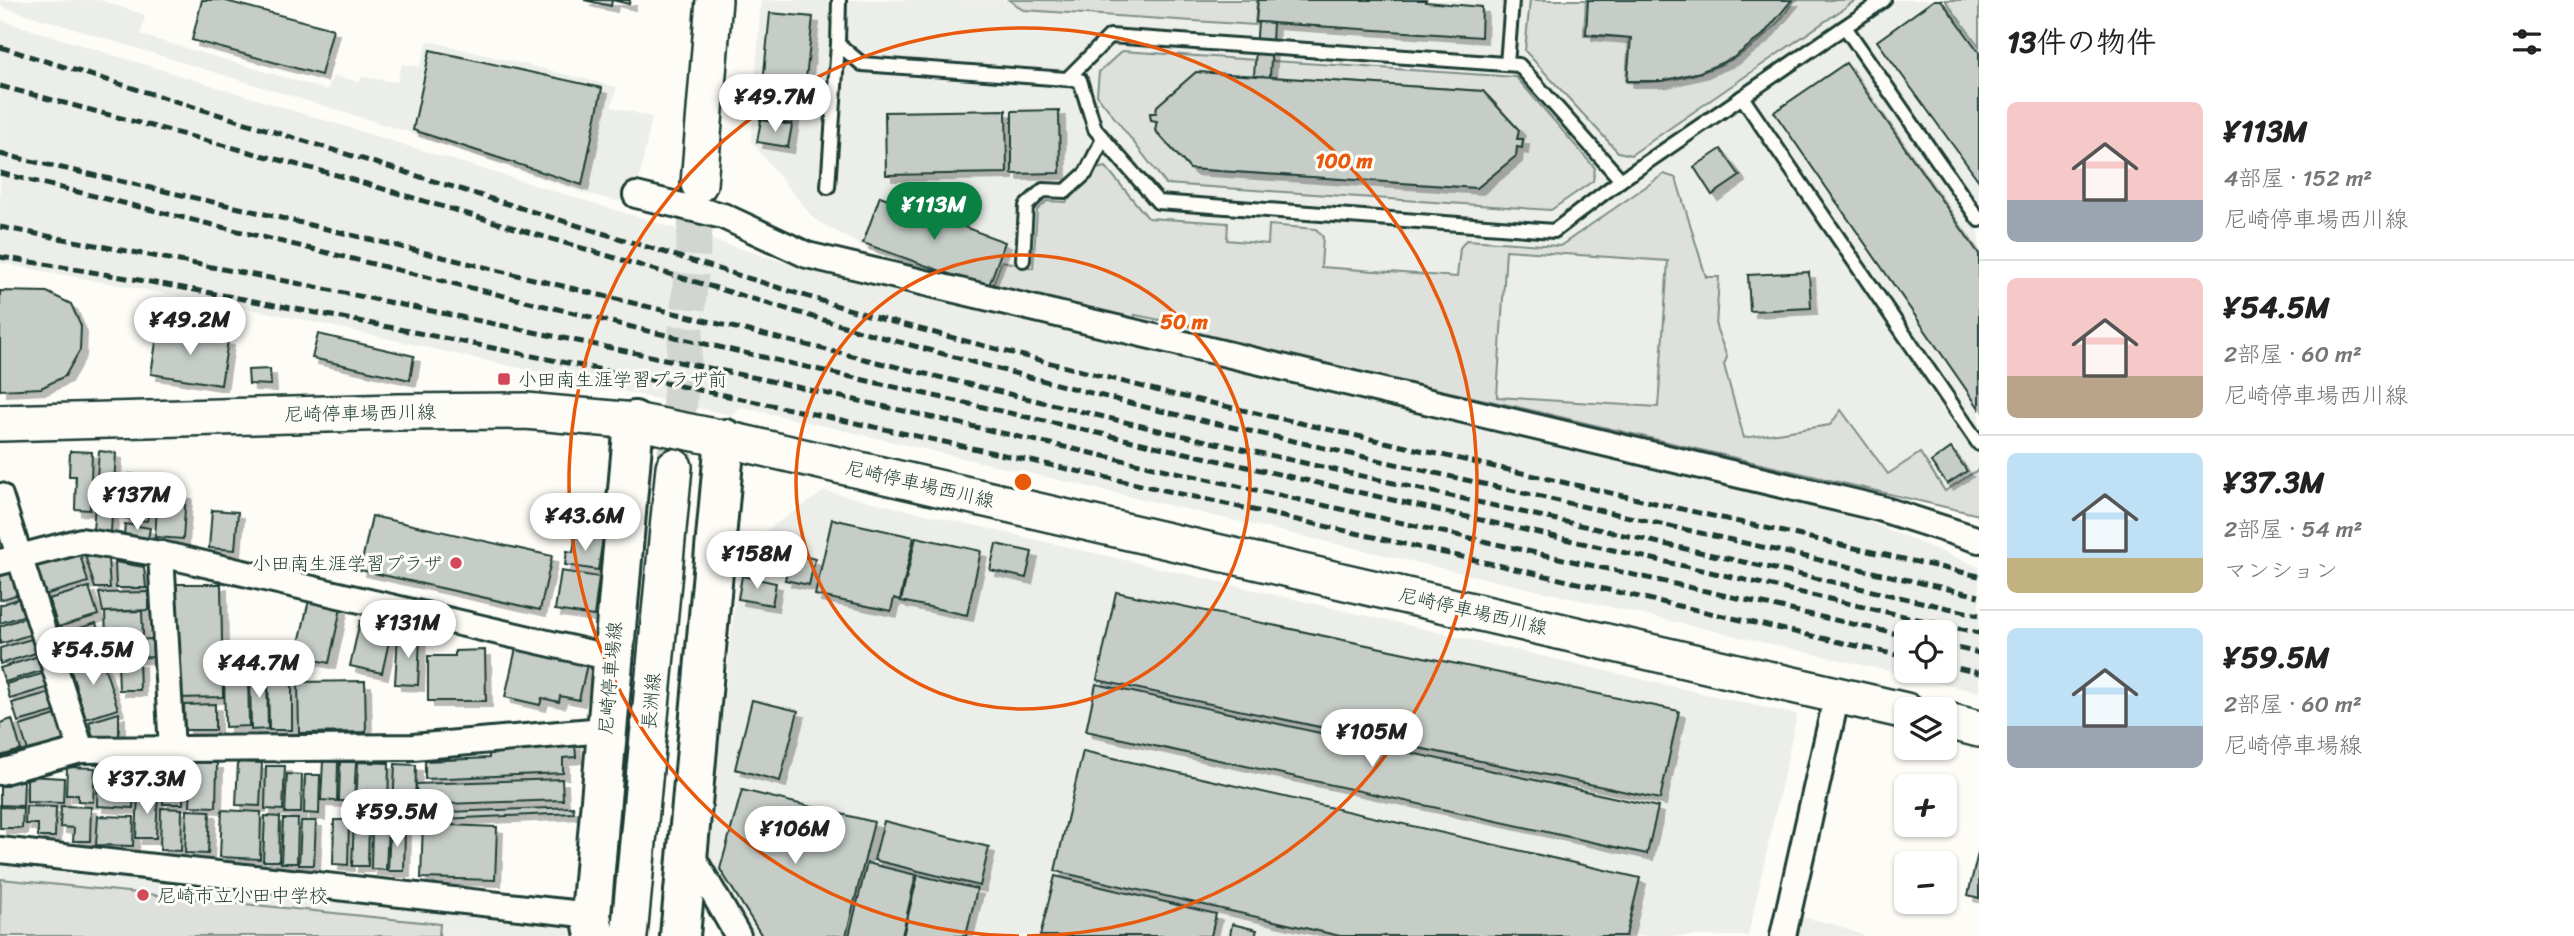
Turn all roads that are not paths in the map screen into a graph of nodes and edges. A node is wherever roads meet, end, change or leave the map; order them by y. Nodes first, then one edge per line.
1 (714, 0) edge
2 (839, 0) edge
3 (1512, 0) edge
4 (1884, 0) edge
5 (1845, 27) junction
6 (838, 44) junction
7 (1507, 64) junction
8 (1067, 79) junction
9 (1742, 97) junction
10 (1103, 139) junction
11 (1621, 180) junction
12 (699, 184) tunnel mouth
13 (828, 187) dead end
14 (636, 195) dead end
15 (1979, 220) edge
16 (1023, 260) dead end
17 (634, 421) junction
18 (0, 423) edge
19 (725, 439) junction
20 (1979, 444) edge
21 (674, 467) tunnel mouth
22 (0, 496) edge
23 (1979, 540) edge
24 (161, 554) junction
25 (10, 559) edge
26 (612, 658) junction
27 (1837, 695) junction
28 (1894, 708) edge
29 (1957, 723) edge
30 (1979, 729) edge
31 (606, 734) junction
32 (81, 750) junction
33 (172, 750) junction
34 (0, 772) edge
35 (688, 848) junction
36 (0, 850) edge
37 (593, 925) edge
38 (629, 936) edge
39 (680, 936) edge
40 (738, 936) edge
41 (1783, 936) edge

1 - 12 main road
2 - 6 lane
3 - 7 lane
4 - 5 lane
5 - 9 lane
5 - 15 lane
6 - 8 lane
6 - 13 lane
7 - 8 lane
7 - 11 lane
8 - 10 lane
9 - 11 lane
9 - 20 lane
10 - 11 lane
10 - 16 lane
14 - 23 street
17 - 18 main road, 尼崎停車場西川線
17 - 19 main road, 尼崎停車場西川線
17 - 26 main road, 尼崎停車場線
19 - 27 main road, 尼崎停車場西川線
19 - 35 main road
21 - 38 main road, 長洲線
22 - 25 street
24 - 25 street
24 - 26 street
24 - 33 street
25 - 32 street
26 - 31 main road, 尼崎停車場線
27 - 28 main road, 尼崎停車場西川線
27 - 41 street
29 - 30 main road
31 - 33 street
31 - 37 main road, 尼崎停車場線
32 - 33 street
32 - 34 street
35 - 39 main road
35 - 40 street
36 - 37 street

